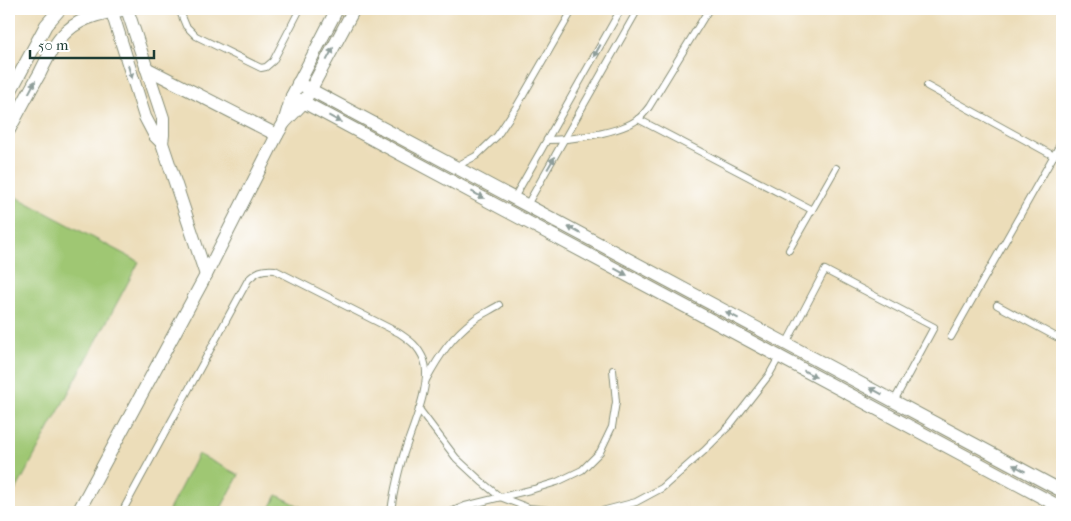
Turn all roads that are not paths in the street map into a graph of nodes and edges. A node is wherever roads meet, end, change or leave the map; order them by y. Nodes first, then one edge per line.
1 (60, 9) edge
2 (128, 9) edge
3 (179, 9) edge
4 (300, 9) edge
5 (337, 9) edge
6 (354, 9) edge
7 (573, 9) edge
8 (621, 9) edge
9 (638, 9) edge
10 (709, 9) edge
11 (111, 10) edge
12 (146, 68) junction
13 (298, 83) junction
14 (927, 86) dead end
15 (311, 90) junction
16 (9, 94) edge
17 (292, 96) junction
18 (304, 102) junction
19 (638, 119) junction
20 (284, 123) junction
21 (9, 130) edge
22 (277, 135) junction
23 (547, 140) junction
24 (564, 140) junction
25 (1062, 141) edge
26 (162, 143) junction
27 (1054, 156) junction
28 (455, 167) junction
29 (836, 168) dead end
30 (440, 175) junction
31 (514, 198) junction
32 (527, 205) junction
33 (812, 210) junction
34 (507, 211) junction
35 (520, 218) junction
36 (789, 250) dead end
37 (206, 275) junction
38 (499, 305) dead end
39 (997, 305) dead end
40 (951, 337) dead end
41 (1062, 340) edge
42 (786, 344) junction
43 (779, 357) junction
44 (613, 370) dead end
45 (426, 382) junction
46 (894, 401) junction
47 (419, 409) junction
48 (886, 415) junction
49 (1062, 491) edge
50 (500, 496) junction
51 (1062, 508) edge
52 (78, 512) edge
53 (122, 512) edge
54 (391, 512) edge
55 (450, 512) edge

1 - 16 street
2 - 11 street
2 - 12 street
3 - 4 lane
5 - 13 street
15 -> 6 street
7 - 28 lane
8 -> 23 lane
9 - 24 lane
10 - 19 lane
21 -> 11 street
11 -> 26 street
12 - 22 street
12 - 26 street
13 - 15 street
13 - 17 street
14 - 27 lane
15 - 18 street
15 - 28 street
17 - 18 street
17 - 20 street
18 - 20 street
18 -> 30 street
19 - 24 lane
19 - 33 lane
20 - 22 street
22 - 37 street
23 - 24 lane
23 - 31 lane
32 -> 24 lane
25 - 27 lane
26 - 37 street
27 - 40 lane
28 - 30 street
28 - 31 street
29 - 33 lane
30 -> 34 street
31 - 32 street
31 - 34 street
32 - 35 street
42 -> 32 street
33 - 36 lane
34 - 35 street
35 -> 43 street
37 - 52 street
38 - 45 lane
39 - 41 lane
42 - 43 street
46 -> 42 street
42 - 46 lane
43 -> 48 street
43 - 50 lane
44 - 50 lane
45 - 47 lane
45 - 53 lane
46 - 48 street
49 -> 46 street
47 - 50 lane
47 - 54 lane
48 - 51 street
50 - 55 lane

